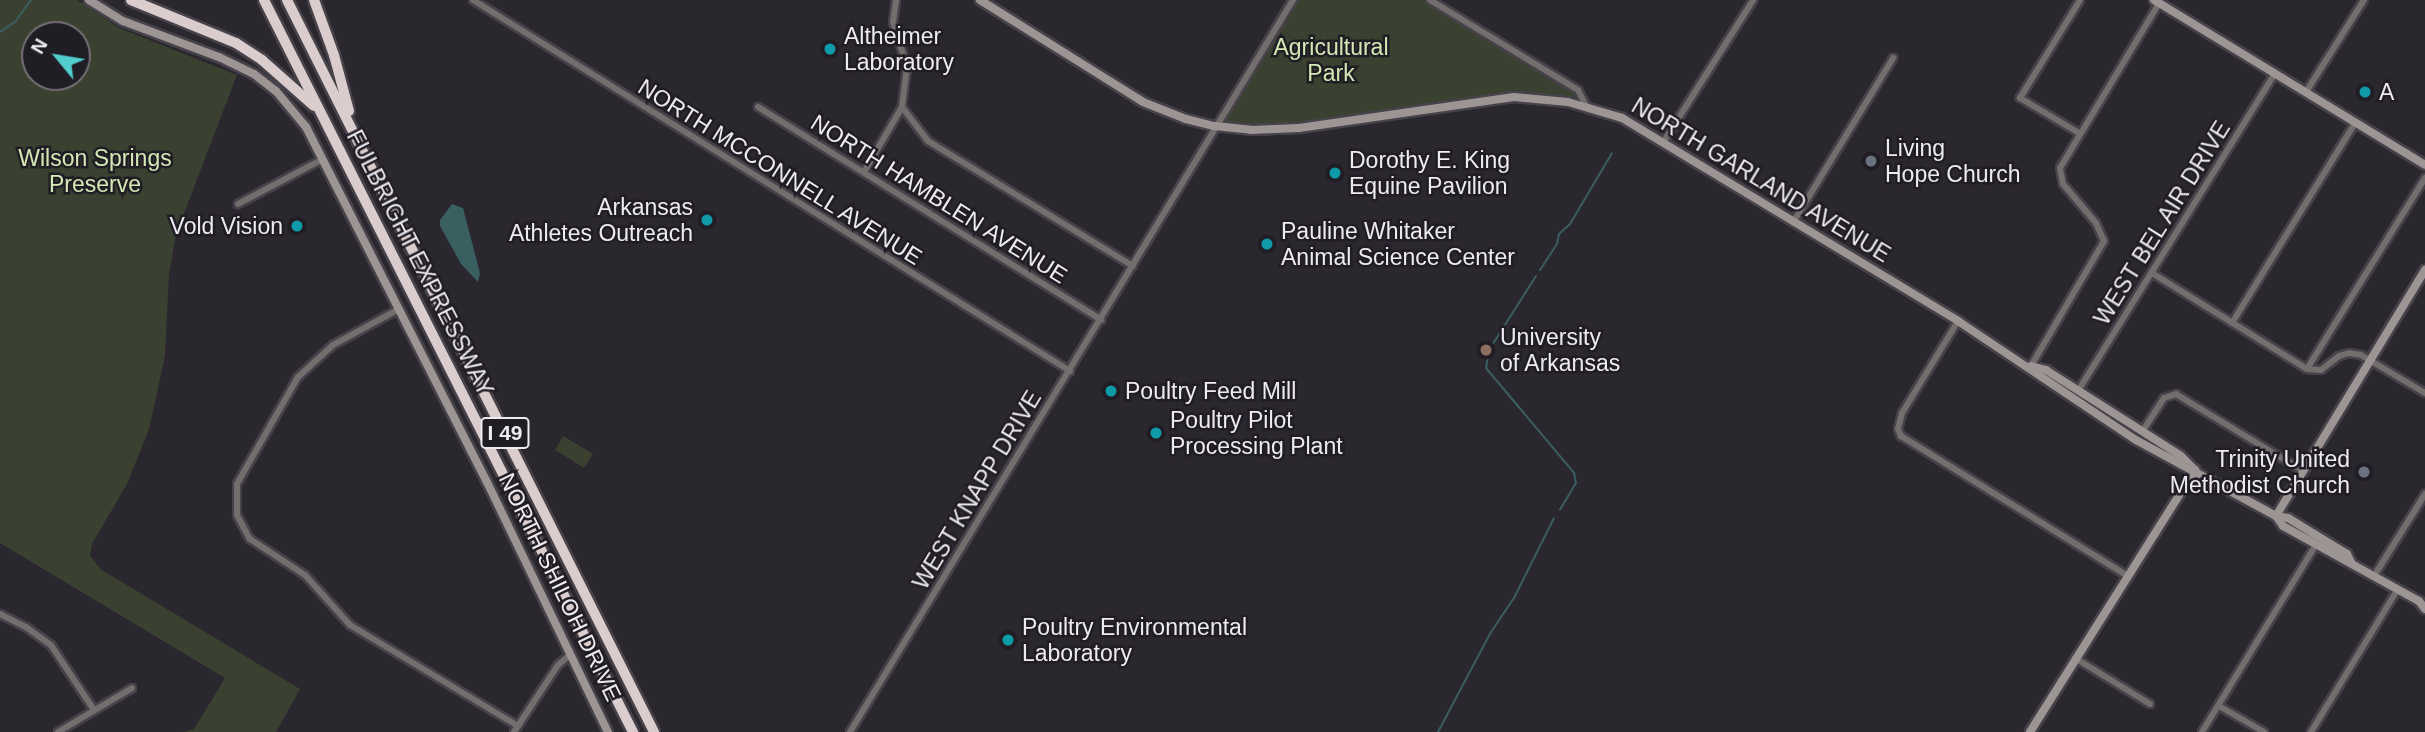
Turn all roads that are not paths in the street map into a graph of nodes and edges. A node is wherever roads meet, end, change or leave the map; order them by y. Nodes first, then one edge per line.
1 (89, 0) edge
2 (131, 0) edge
3 (264, 0) edge
4 (287, 0) edge
5 (314, 0) edge
6 (472, 0) edge
7 (897, 0) edge
8 (980, 0) edge
9 (1293, 0) edge
10 (1430, 0) edge
11 (1753, 0) edge
12 (2080, 0) edge
13 (2364, 0) edge
14 (2157, 1) edge
15 (1893, 58) dead end
16 (2275, 73) junction
17 (2306, 92) junction
18 (1587, 106) junction
19 (758, 107) dead end
20 (902, 107) junction
21 (319, 110) junction
22 (2355, 122) junction
23 (1215, 125) junction
24 (2079, 133) junction
25 (355, 134) junction
26 (1664, 141) junction
27 (323, 159) junction
28 (2425, 164) edge
29 (863, 172) junction
30 (2425, 178) edge
31 (238, 204) dead end
32 (1794, 221) junction
33 (1133, 266) junction
34 (2425, 270) edge
35 (2152, 273) junction
36 (399, 309) junction
37 (1101, 320) junction
38 (1958, 321) junction
39 (2232, 323) junction
40 (2371, 359) junction
41 (2031, 366) junction
42 (2307, 369) junction
43 (1070, 371) junction
44 (2078, 391) junction
45 (2425, 393) edge
46 (2142, 432) junction
47 (2195, 470) junction
48 (2303, 471) junction
49 (2425, 494) edge
50 (2276, 516) junction
51 (2315, 546) junction
52 (2351, 562) junction
53 (2374, 576) junction
54 (2129, 577) junction
55 (2398, 589) junction
56 (2423, 604) edge
57 (0, 614) edge
58 (570, 655) junction
59 (2076, 658) junction
60 (132, 688) dead end
61 (2150, 704) dead end
62 (2219, 706) junction
63 (94, 710) junction
64 (516, 729) edge
65 (58, 732) edge
66 (608, 732) edge
67 (633, 732) edge
68 (654, 732) edge
69 (850, 732) edge
70 (2030, 732) edge
71 (2202, 732) edge
72 (2264, 732) edge
73 (2311, 732) edge

1 - 27 main road, NORTH SHILOH DRIVE
2 - 21 highway
3 - 21 highway, FULBRIGHT EXPRESSWAY / I 49
4 - 25 highway, FULBRIGHT EXPRESSWAY / I 49
5 - 25 highway
6 - 43 street, NORTH MCCONNELL AVENUE
7 - 20 street
8 - 23 main road, NORTH GARLAND AVENUE
9 - 23 street, WEST KNAPP DRIVE
10 - 18 street
11 - 26 street
12 - 24 street
13 - 17 street
14 - 16 main road
14 - 24 street
15 - 32 street
16 - 17 main road
16 - 35 street, WEST BEL AIR DRIVE
17 - 22 main road
18 - 23 main road, NORTH GARLAND AVENUE
18 - 26 main road, NORTH GARLAND AVENUE
19 - 29 street, NORTH HAMBLEN AVENUE
20 - 29 street
20 - 33 street
21 - 67 highway, FULBRIGHT EXPRESSWAY / I 49
22 - 28 main road
22 - 39 street
23 - 33 street, WEST KNAPP DRIVE
24 - 41 street
25 - 68 highway, FULBRIGHT EXPRESSWAY / I 49
26 - 32 main road, NORTH GARLAND AVENUE
27 - 31 street
27 - 36 main road, NORTH SHILOH DRIVE
29 - 37 street, NORTH HAMBLEN AVENUE
30 - 42 street
32 - 38 main road, NORTH GARLAND AVENUE
33 - 37 street, WEST KNAPP DRIVE
34 - 40 main road
35 - 39 street
35 - 44 street, WEST BEL AIR DRIVE
36 - 58 main road, NORTH SHILOH DRIVE
36 - 64 street
37 - 43 street, WEST KNAPP DRIVE
38 - 41 main road, NORTH GARLAND AVENUE
38 - 54 street
39 - 42 street
40 - 42 street
40 - 45 street
40 - 48 main road
41 - 44 main road, NORTH GARLAND AVENUE
41 - 47 main road, NORTH GARLAND AVENUE
43 - 69 street, WEST KNAPP DRIVE
44 - 46 main road, NORTH GARLAND AVENUE
46 - 47 main road, NORTH GARLAND AVENUE
46 - 48 street
47 - 50 main road, NORTH GARLAND AVENUE
47 - 54 main road
48 - 50 main road
49 - 53 street
50 - 51 main road, NORTH GARLAND AVENUE
50 - 52 main road, NORTH GARLAND AVENUE
51 - 52 main road, NORTH GARLAND AVENUE
51 - 62 street
52 - 53 main road, NORTH GARLAND AVENUE
53 - 55 main road, NORTH GARLAND AVENUE
54 - 59 main road
55 - 56 main road, NORTH GARLAND AVENUE
55 - 73 street
57 - 63 street
58 - 64 street
58 - 66 main road, NORTH SHILOH DRIVE
59 - 61 street
59 - 70 main road
60 - 63 street
62 - 71 street
62 - 72 street
63 - 65 street

